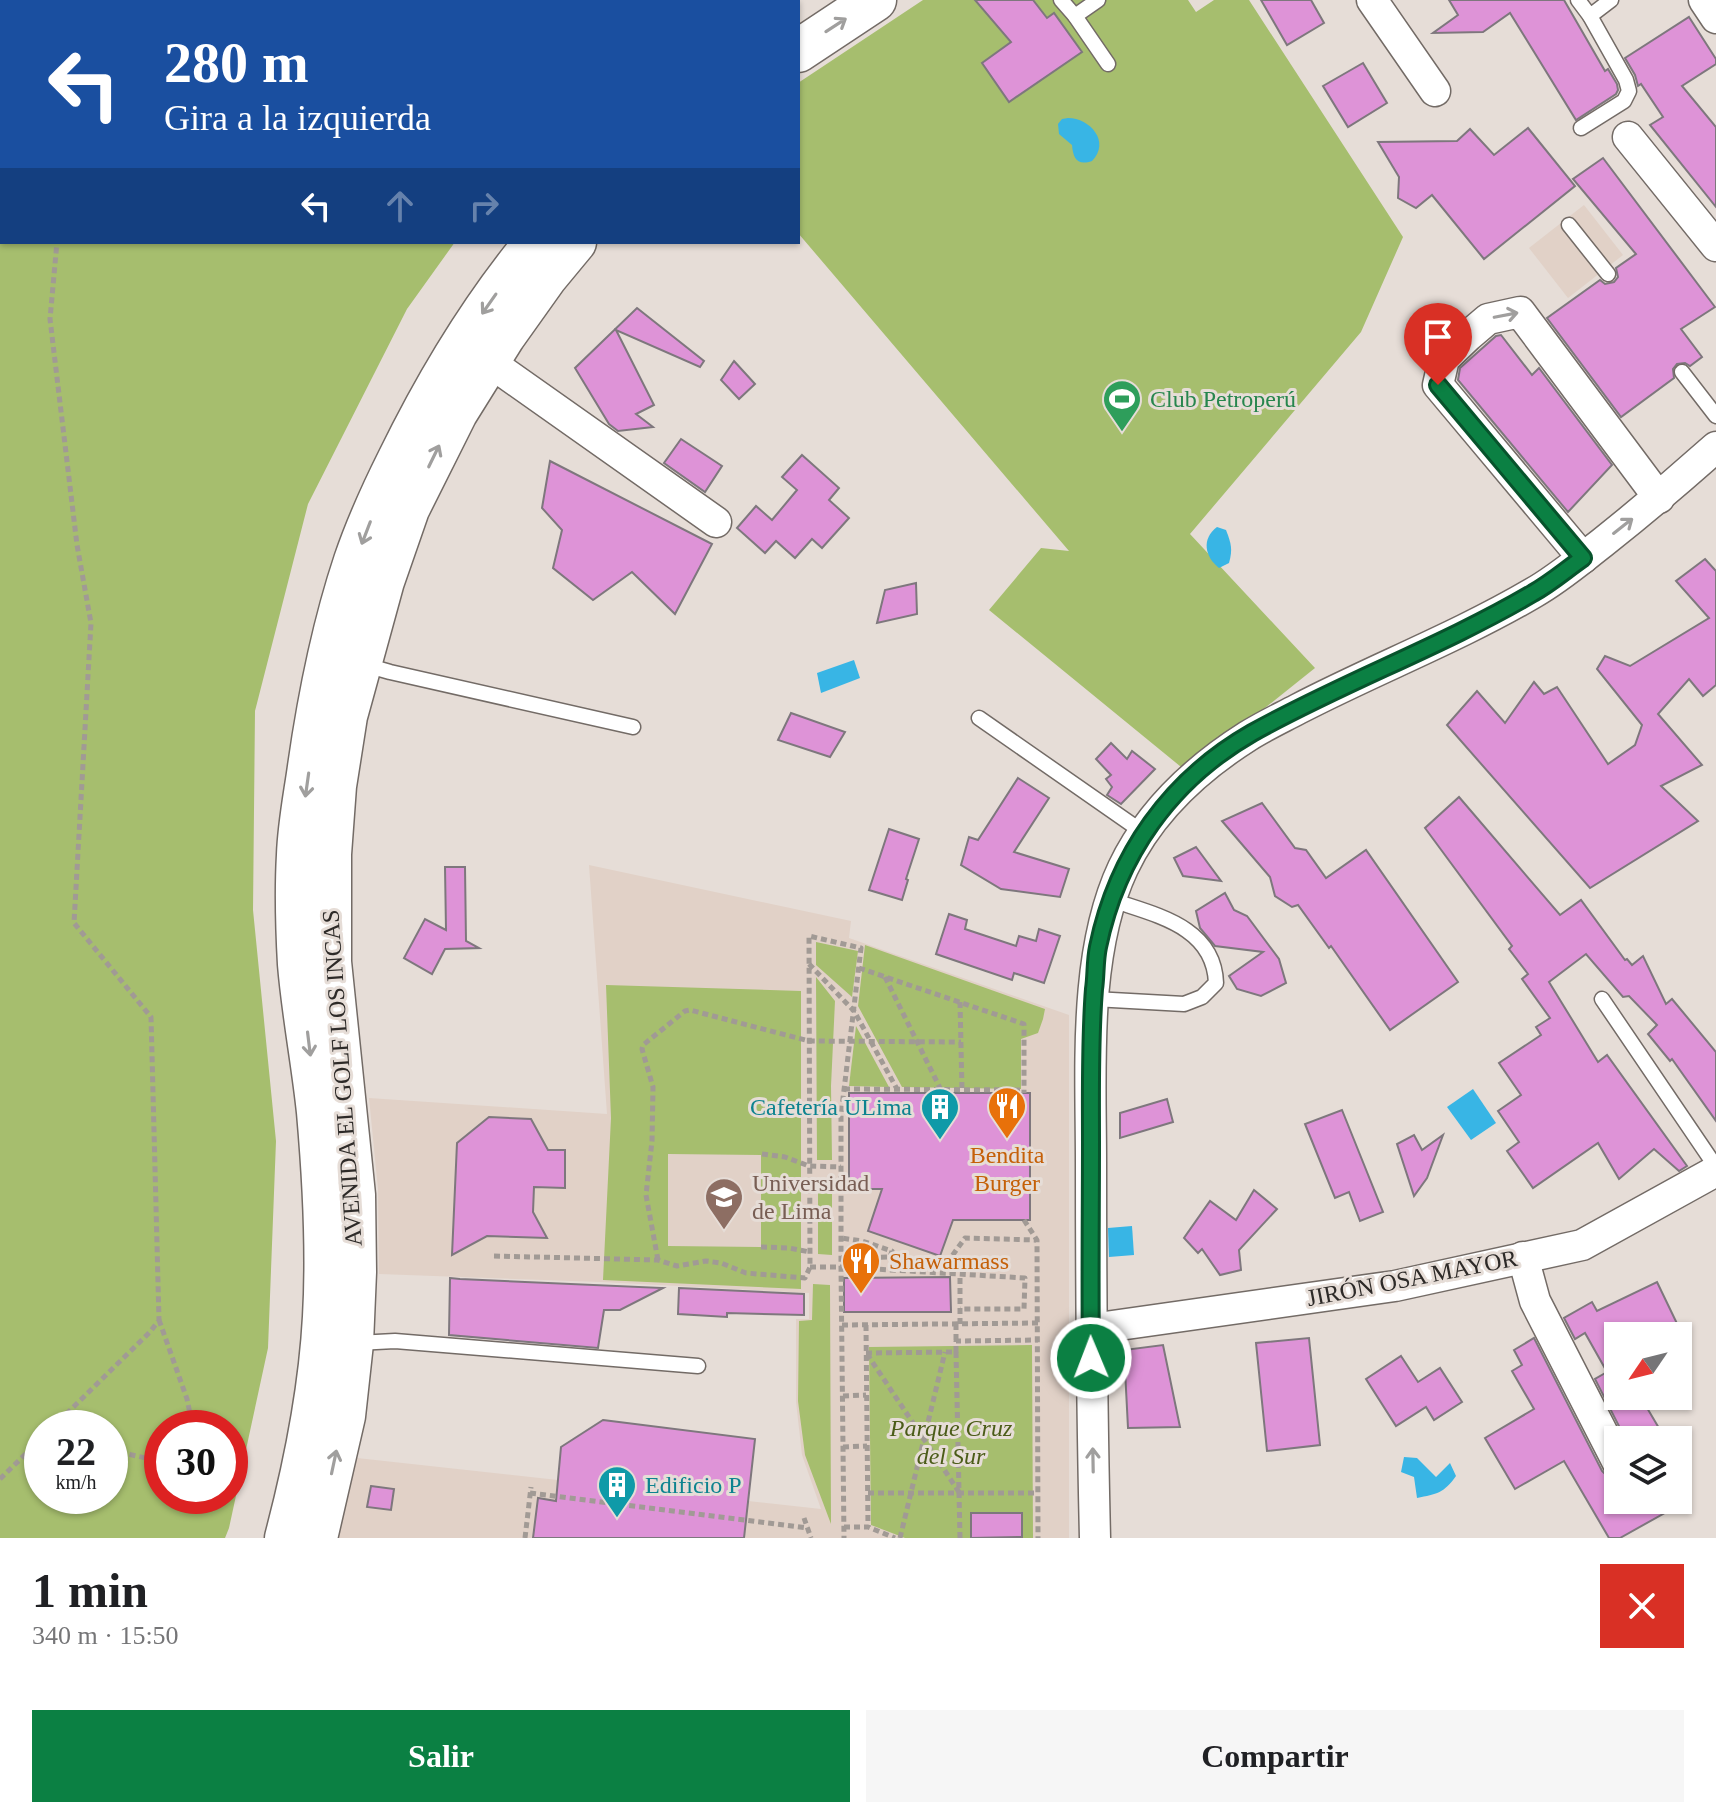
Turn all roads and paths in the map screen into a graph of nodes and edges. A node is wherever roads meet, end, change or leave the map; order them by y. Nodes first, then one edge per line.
1 (821, 0) edge
2 (875, 0) edge
3 (1061, 0) edge
4 (1098, 0) edge
5 (1372, 0) edge
6 (1578, 0) edge
7 (1611, 0) edge
8 (1704, 0) edge
9 (800, 14) edge
10 (1075, 16) junction
11 (1590, 16) junction
12 (1716, 18) edge
13 (800, 50) edge
14 (1108, 64) dead end
15 (1435, 91) dead end
16 (1581, 128) dead end
17 (1628, 137) dead end
18 (1569, 225) dead end
19 (57, 244) edge
20 (534, 244) edge
21 (573, 244) edge
22 (1716, 246) edge
23 (1608, 274) dead end
24 (488, 361) junction
25 (1682, 372) dead end
26 (1716, 416) edge
27 (1716, 447) edge
28 (1659, 498) junction
29 (716, 522) dead end
30 (1583, 558) junction
31 (361, 664) junction
32 (979, 718) dead end
33 (633, 727) dead end
34 (1144, 833) junction
35 (1112, 900) junction
36 (809, 964) junction
37 (859, 968) junction
38 (884, 976) junction
39 (1094, 999) junction
40 (1602, 999) dead end
41 (960, 1002) junction
42 (854, 1011) junction
43 (809, 1041) junction
44 (850, 1041) junction
45 (870, 1041) junction
46 (916, 1041) junction
47 (961, 1042) junction
48 (844, 1089) junction
49 (897, 1090) junction
50 (941, 1090) junction
51 (962, 1090) junction
52 (762, 1154) dead end
53 (809, 1166) junction
54 (841, 1167) junction
55 (1716, 1169) edge
56 (1024, 1220) dead end
57 (841, 1238) junction
58 (1037, 1240) junction
59 (761, 1247) dead end
60 (810, 1252) junction
61 (494, 1256) dead end
62 (1523, 1257) junction
63 (841, 1258) junction
64 (658, 1260) junction
65 (810, 1267) junction
66 (841, 1267) junction
67 (952, 1275) junction
68 (960, 1276) junction
69 (1024, 1296) junction
70 (1038, 1296) junction
71 (960, 1309) junction
72 (159, 1320) junction
73 (1038, 1323) junction
74 (958, 1324) junction
75 (842, 1325) junction
76 (866, 1325) junction
77 (1091, 1329) junction
78 (1038, 1340) junction
79 (956, 1341) junction
80 (352, 1343) junction
81 (945, 1352) junction
82 (956, 1352) junction
83 (866, 1353) junction
84 (698, 1366) dead end
85 (866, 1395) junction
86 (843, 1396) junction
87 (70, 1410) edge
88 (189, 1410) edge
89 (1604, 1436) edge
90 (924, 1440) junction
91 (867, 1446) junction
92 (843, 1447) junction
93 (24, 1455) edge
94 (0, 1479) edge
95 (868, 1493) junction
96 (911, 1493) junction
97 (959, 1493) junction
98 (1038, 1493) junction
99 (529, 1504) junction
100 (537, 1506) dead end
101 (804, 1518) dead end
102 (844, 1527) junction
103 (868, 1527) junction
104 (808, 1528) junction
105 (286, 1538) edge
106 (316, 1538) edge
107 (525, 1538) edge
108 (811, 1538) edge
109 (844, 1538) edge
110 (898, 1538) edge
111 (960, 1538) edge
112 (1038, 1538) edge
113 (1095, 1538) edge

1 - 9 street
13 -> 2 street
3 - 10 lane
4 - 10 lane
5 - 15 street
6 - 11 lane
7 - 11 lane
8 - 12 street
10 - 14 lane
11 - 16 lane
17 - 22 street
18 - 23 lane
19 - 72 path
20 -> 105 street, AVENIDA EL GOLF LOS INCAS
21 - 24 street, AVENIDA EL GOLF LOS INCAS
24 - 29 street
31 -> 24 street, AVENIDA EL GOLF LOS INCAS
25 - 26 lane
27 - 28 street
30 -> 28 street
30 -> 28 street
30 - 34 street
31 - 33 lane
31 - 80 street, AVENIDA EL GOLF LOS INCAS
32 - 34 lane
34 - 35 street
35 - 39 street
35 - 39 lane
36 - 37 path
36 - 42 path
36 - 43 path
37 - 38 path
37 - 42 path
38 - 41 path
38 - 46 path
39 - 77 street
40 - 55 lane
41 - 47 path
41 - 51 path
42 - 44 path
42 - 45 path
43 - 44 path
43 - 53 path
43 - 64 path
44 - 45 path
44 - 48 path
45 - 46 path
45 - 49 path
46 - 47 path
46 - 50 path
47 - 51 path
48 - 49 path
48 - 54 path
49 - 50 path
50 - 51 path
52 - 53 path
53 - 54 path
53 - 60 path
54 - 57 path
55 - 62 street, JIRÓN OSA MAYOR
56 - 58 path
57 - 63 path
57 - 63 path
58 - 67 path
58 - 70 path
59 - 60 path
60 - 65 path
61 - 64 path
62 - 77 street, JIRÓN OSA MAYOR
62 - 89 street
63 - 66 path
64 - 65 path
65 - 66 path
66 - 67 path
66 - 75 path
67 - 68 path
68 - 69 path
68 - 71 path
69 - 70 path
69 - 71 path
70 - 73 path
71 - 74 path
72 - 87 path
72 - 88 path
73 - 74 path
73 - 78 path
74 - 76 path
74 - 79 path
75 - 76 path
75 - 86 path
76 - 83 path
113 -> 77 street
78 - 79 path
78 - 98 path
79 - 82 path
80 - 84 lane
106 -> 80 street, AVENIDA EL GOLF LOS INCAS
81 - 82 path
81 - 83 path
81 - 90 path
82 - 97 path
83 - 85 path
83 - 90 path
85 - 86 path
85 - 91 path
86 - 92 path
90 - 96 path
90 - 97 path
91 - 92 path
91 - 95 path
92 - 102 path
93 - 94 path
95 - 96 path
95 - 103 path
96 - 97 path
96 - 110 path
97 - 98 path
97 - 111 path
98 - 112 path
99 - 100 path
99 - 104 path
99 - 107 path
101 - 104 path
102 - 103 path
102 - 109 path
103 - 110 path
104 - 108 path

